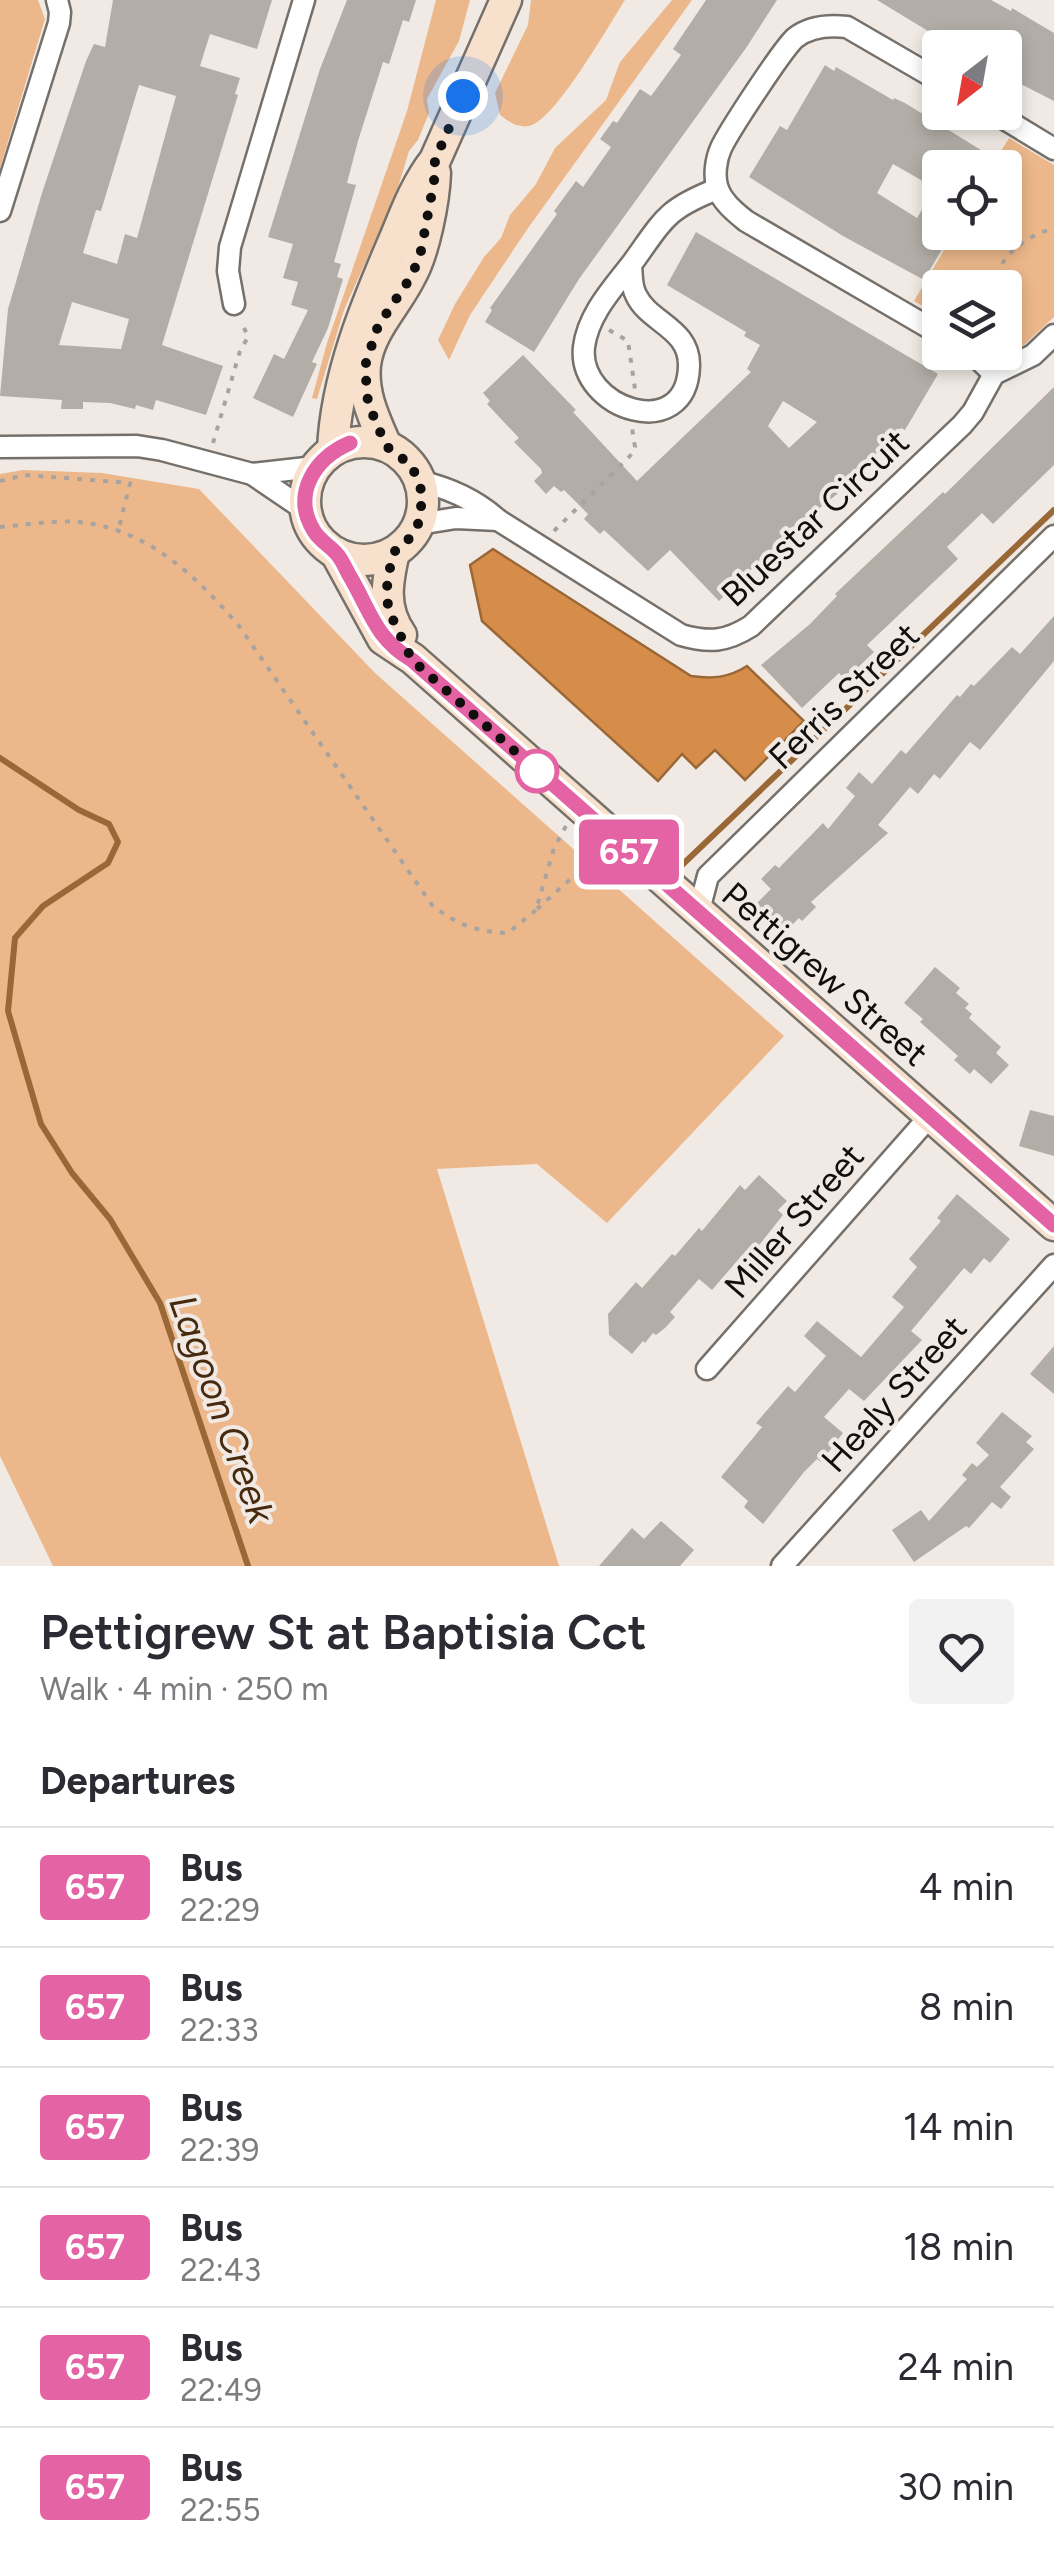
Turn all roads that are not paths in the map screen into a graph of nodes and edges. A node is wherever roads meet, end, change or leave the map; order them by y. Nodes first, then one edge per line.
1 (57, 0) edge
2 (304, 0) edge
3 (506, 0) edge
4 (922, 71) edge
5 (1022, 129) edge
6 (1054, 148) edge
7 (435, 160) junction
8 (718, 189) junction
9 (0, 211) edge
10 (631, 265) junction
11 (234, 304) road end
12 (922, 324) edge
13 (1054, 335) edge
14 (990, 370) edge
15 (994, 374) junction
16 (386, 446) junction
17 (0, 447) edge
18 (324, 458) junction
19 (252, 474) junction
20 (420, 480) junction
21 (306, 510) junction
22 (498, 520) junction
23 (418, 524) junction
24 (1054, 537) edge
25 (394, 552) junction
26 (336, 553) junction
27 (412, 660) junction
28 (698, 914) junction
29 (930, 1116) junction
30 (1054, 1225) edge
31 (1054, 1265) edge
32 (707, 1369) dead end
33 (782, 1566) edge

1 - 9 street
2 - 11 street
3 - 7 main road
4 - 8 street
5 - 6 street
7 - 16 main road
7 - 18 main road
8 - 10 street
8 - 12 street
10 - 10 street
13 - 15 street
14 - 15 street
15 - 22 street, Bluestar Circuit
16 - 18 main road
16 - 20 main road
17 - 19 street
18 - 19 street
18 - 21 main road
19 - 21 street
20 - 22 street, Bluestar Circuit
20 - 23 main road
21 - 26 main road
22 - 23 street, Bluestar Circuit
23 - 25 main road
24 - 28 street, Ferris Street
25 - 26 main road
25 - 27 main road, Pettigrew Street
26 - 27 main road, Pettigrew Street
27 - 28 main road, Pettigrew Street
28 - 29 main road, Pettigrew Street
29 - 30 main road, Pettigrew Street
29 - 32 street, Miller Street
31 - 33 street, Healy Street

